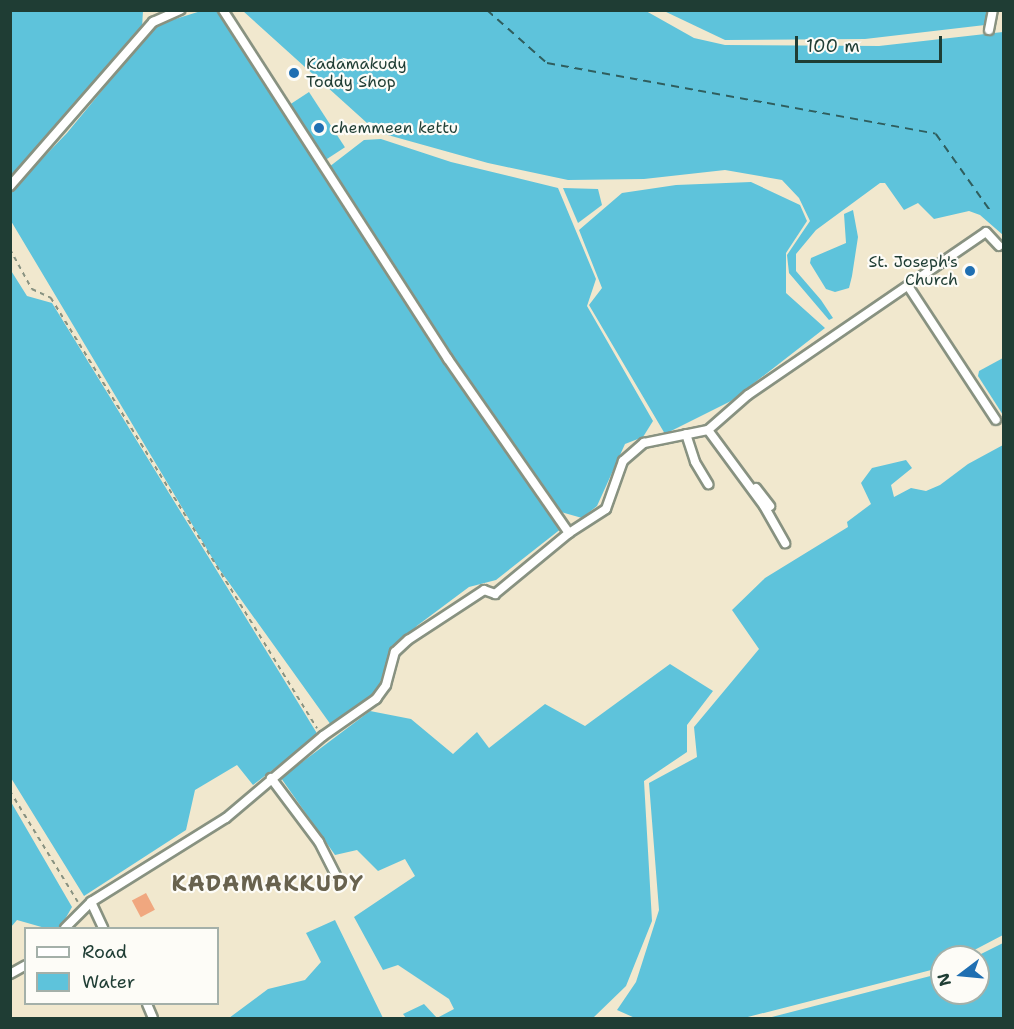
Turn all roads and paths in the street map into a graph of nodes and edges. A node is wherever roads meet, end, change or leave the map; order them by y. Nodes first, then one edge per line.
1 (180, 10) edge
2 (223, 10) edge
3 (993, 10) edge
4 (989, 30) dead end
5 (10, 186) edge
6 (999, 246) dead end
7 (10, 249) edge
8 (908, 285) junction
9 (996, 420) dead end
10 (711, 428) junction
11 (687, 434) junction
12 (708, 484) dead end
13 (770, 506) dead end
14 (569, 533) junction
15 (785, 543) dead end
16 (323, 736) junction
17 (271, 778) junction
18 (10, 791) edge
19 (336, 875) dead end
20 (91, 902) junction
21 (66, 927) edge
22 (103, 927) edge
23 (24, 967) edge
24 (10, 974) edge

1 - 5 street
2 - 14 street
3 - 4 street
6 - 8 street
7 - 16 path
8 - 9 street
8 - 10 street
10 - 11 street
10 - 13 street
10 - 15 street
11 - 12 street
11 - 14 street
14 - 16 street
16 - 17 street
17 - 19 street
17 - 20 street
18 - 20 path
20 - 21 street
20 - 22 street
23 - 24 street

